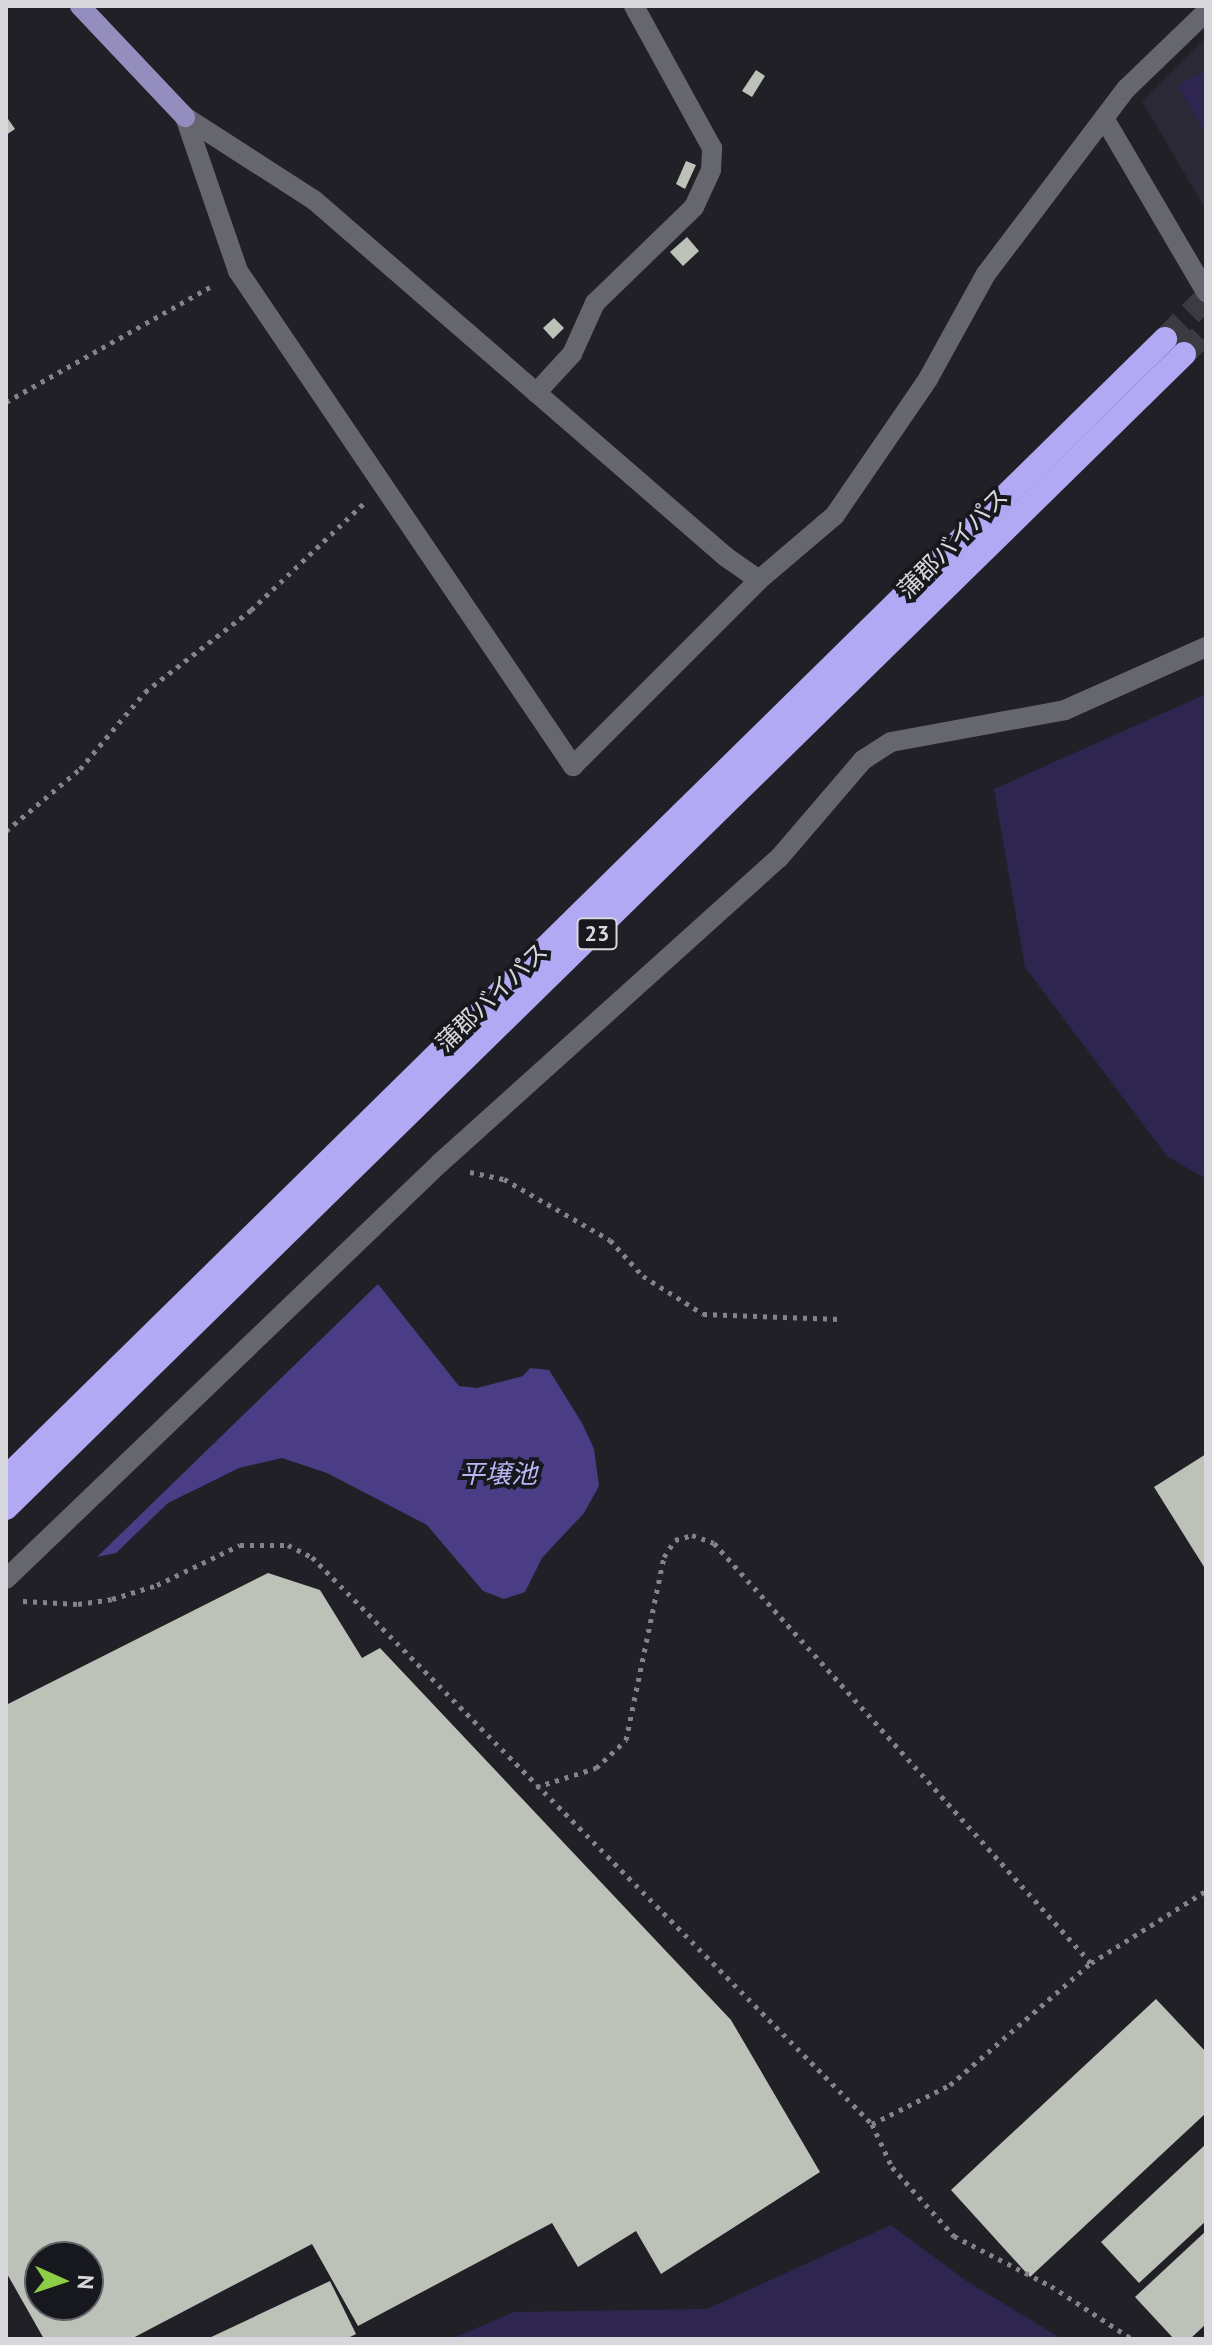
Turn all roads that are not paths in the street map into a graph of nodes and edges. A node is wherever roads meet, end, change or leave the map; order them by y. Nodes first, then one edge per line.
1 (80, 6) edge
2 (634, 6) edge
3 (1206, 12) edge
4 (185, 117) junction
5 (1104, 118) junction
6 (1206, 292) edge
7 (536, 393) junction
8 (759, 580) junction
9 (1206, 647) edge
10 (6, 1478) edge
11 (6, 1508) edge
12 (6, 1579) edge

1 - 4 main road
2 - 7 street
3 - 5 street
4 - 7 street
4 - 8 street
5 - 6 street
5 - 8 street
7 - 8 street
9 - 12 street
10 - 11 highway, 蒲郡バイパス / 23

